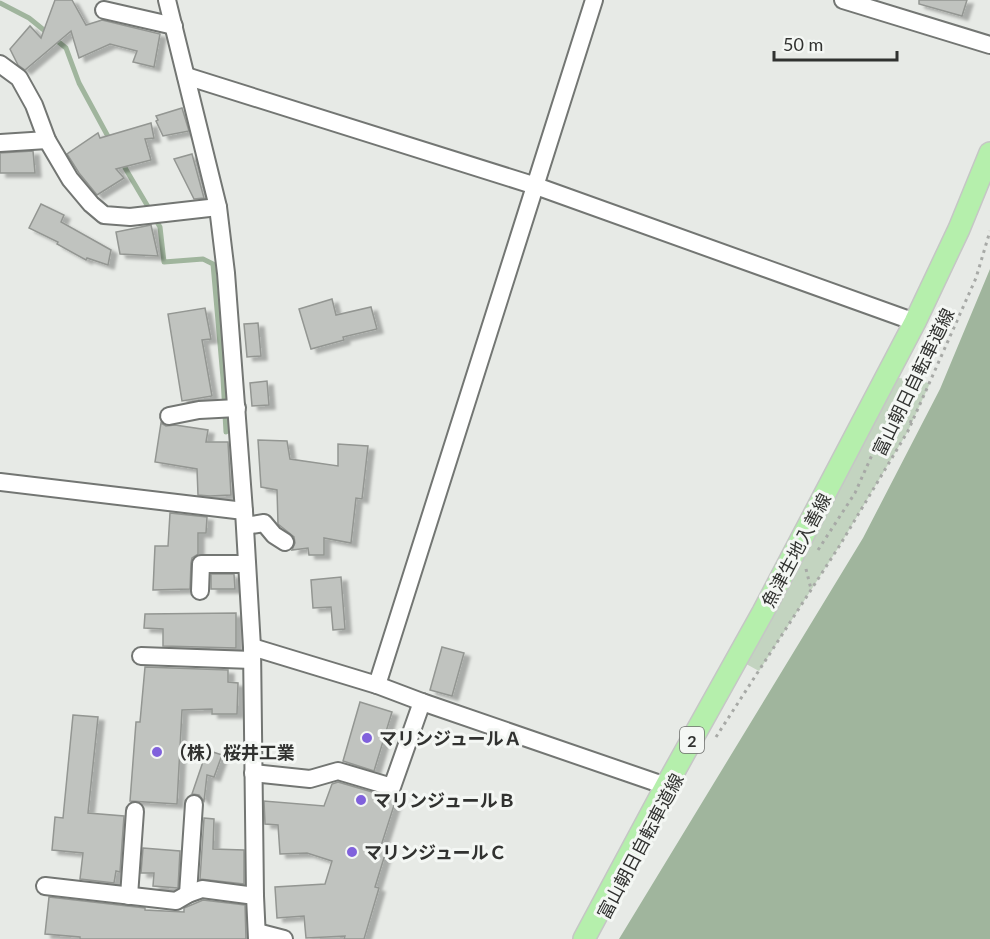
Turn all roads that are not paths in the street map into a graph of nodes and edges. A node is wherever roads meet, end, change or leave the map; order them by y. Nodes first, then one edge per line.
1 (167, 0) edge
2 (594, 0) edge
3 (843, 0) edge
4 (104, 10) dead end
5 (174, 26) junction
6 (990, 45) edge
7 (0, 64) edge
8 (186, 76) junction
9 (47, 140) junction
10 (0, 143) edge
11 (990, 153) edge
12 (536, 186) junction
13 (218, 207) junction
14 (915, 322) junction
15 (237, 408) junction
16 (169, 416) dead end
17 (0, 483) edge
18 (245, 518) junction
19 (285, 542) dead end
20 (247, 564) junction
21 (200, 591) dead end
22 (252, 653) junction
23 (141, 656) dead end
24 (377, 685) junction
25 (422, 702) junction
26 (253, 773) junction
27 (666, 786) junction
28 (194, 804) dead end
29 (135, 811) dead end
30 (45, 886) dead end
31 (188, 894) junction
32 (129, 896) junction
33 (255, 896) junction
34 (257, 935) edge
35 (284, 939) edge
36 (584, 939) edge

1 - 5 street
2 - 12 street
3 - 6 street
4 - 5 street
5 - 8 street
7 - 9 street
8 - 12 street
8 - 13 street
9 - 10 street
9 - 13 street
11 - 14 main road, 魚津生地入善線 / 2
12 - 14 street
12 - 24 street
13 - 15 street
14 - 27 main road, 魚津生地入善線 / 2
15 - 16 street
15 - 18 street
17 - 18 street
18 - 19 street
18 - 20 street
20 - 21 street
20 - 22 street
22 - 23 street
22 - 24 street
22 - 26 street
24 - 25 street
25 - 26 street
25 - 27 street
26 - 33 street
27 - 36 main road, 魚津生地入善線 / 2
28 - 31 street
29 - 32 street
30 - 32 street
31 - 32 street
31 - 33 street
33 - 34 street
34 - 35 street

